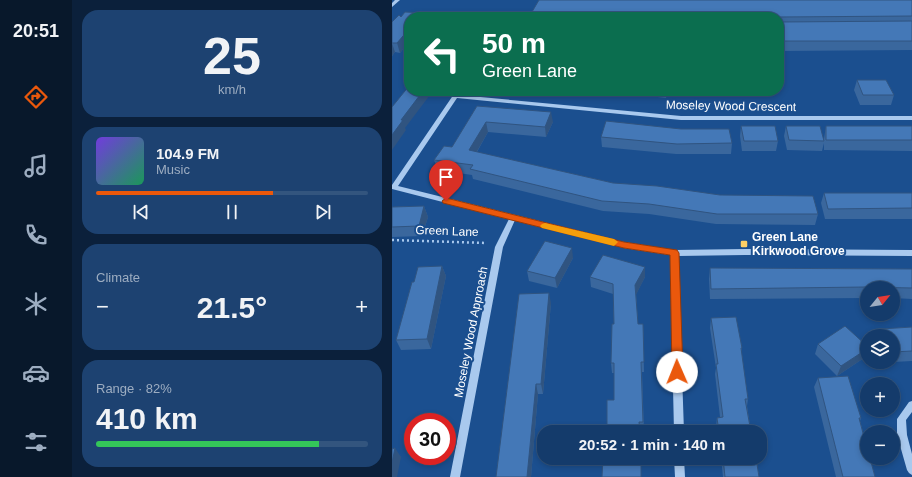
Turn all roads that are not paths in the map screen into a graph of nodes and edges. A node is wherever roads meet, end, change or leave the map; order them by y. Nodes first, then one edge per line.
1 (398, 0) edge
2 (392, 6) edge
3 (455, 96) edge
4 (484, 96) edge
5 (912, 118) edge
6 (393, 187) edge
7 (513, 218) junction
8 (674, 253) junction
9 (912, 253) edge
10 (912, 405) edge
11 (679, 425) edge
12 (679, 465) edge
13 (912, 470) edge
14 (455, 477) edge
15 (680, 477) edge

1 - 2 street
3 - 6 street
4 - 5 street, Moseley Wood Crescent
6 - 7 street, Green Lane
7 - 8 street, Green Lane
7 - 14 street, Moseley Wood Approach
8 - 9 street, Green Lane
8 - 11 street
10 - 13 street
12 - 15 street

